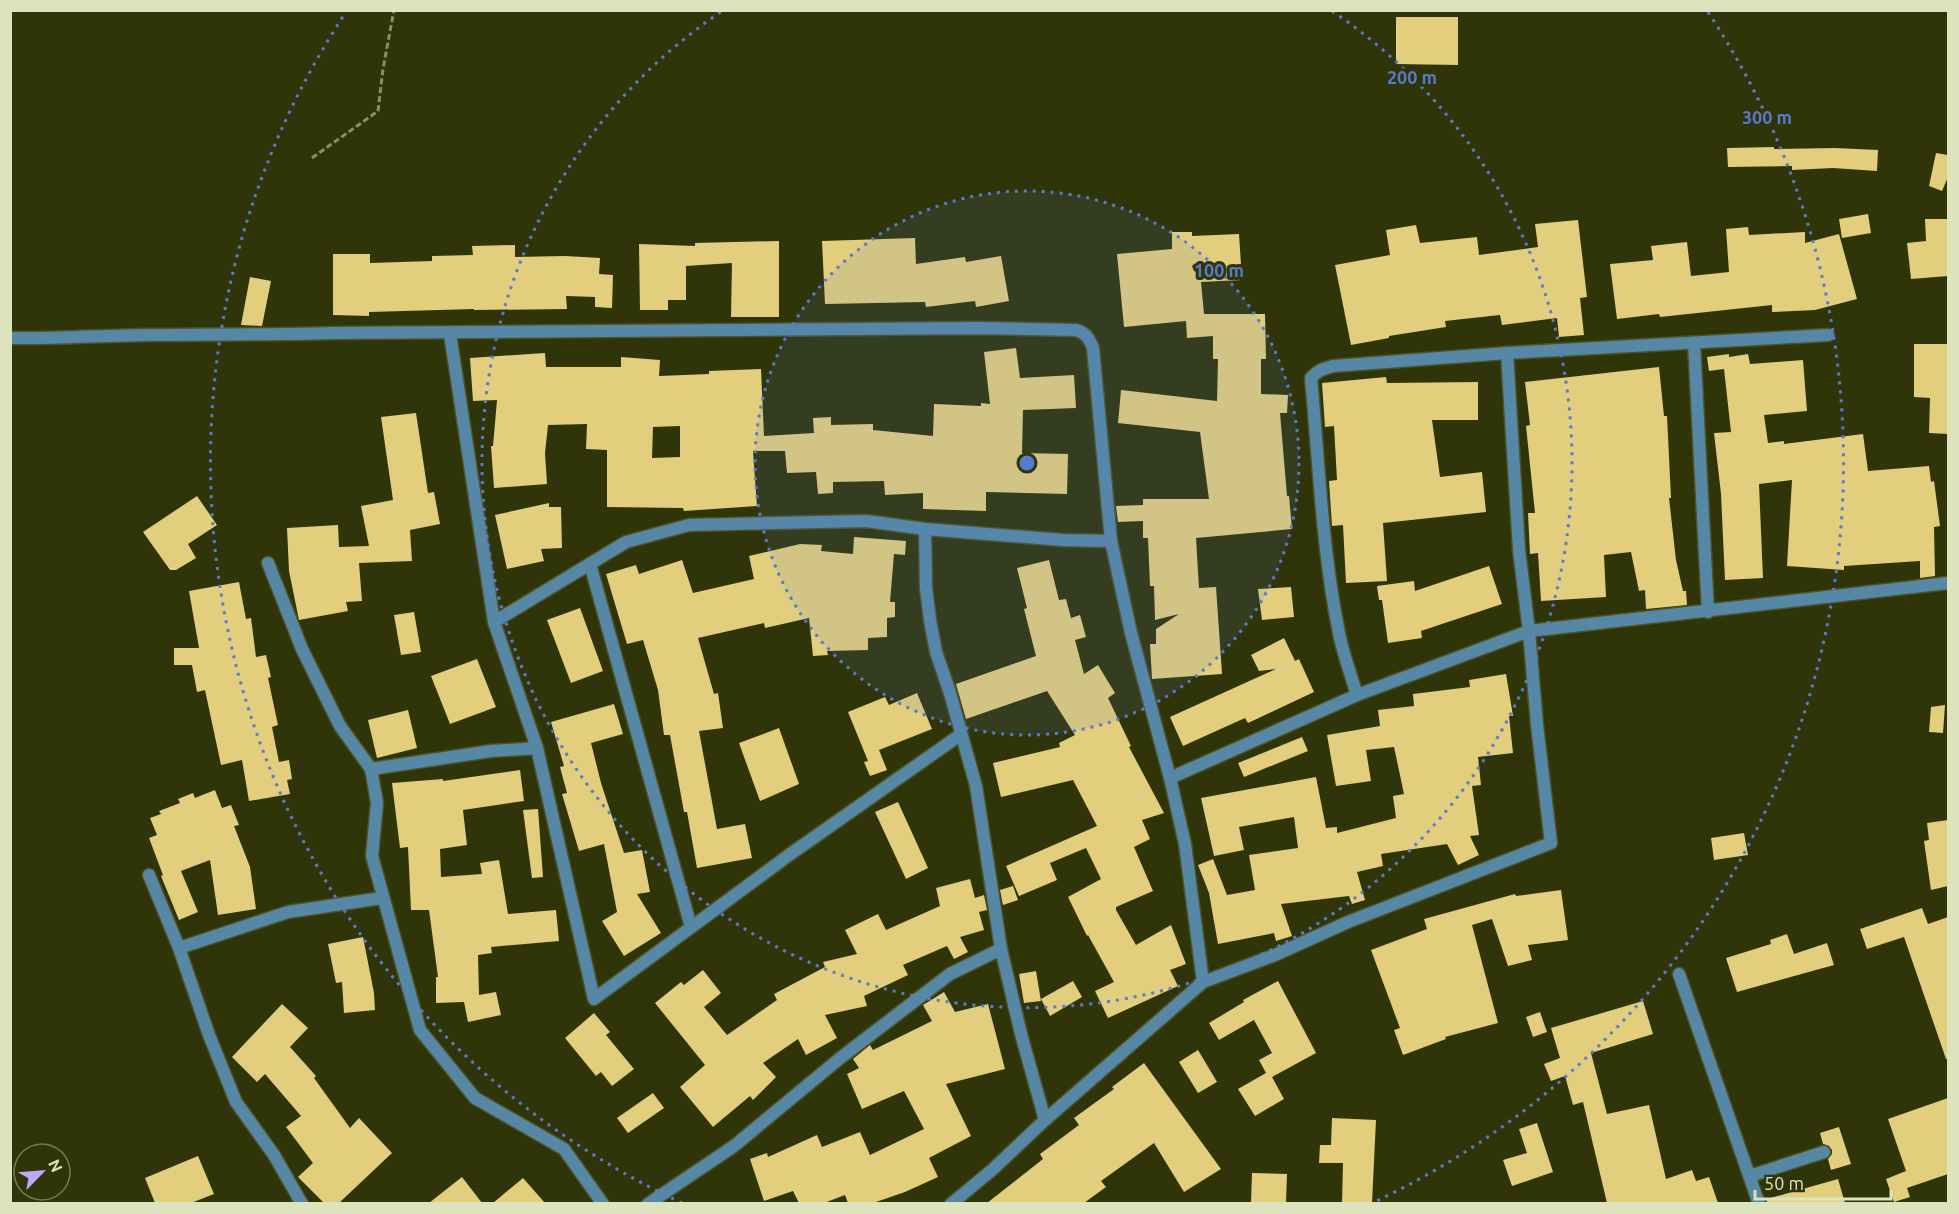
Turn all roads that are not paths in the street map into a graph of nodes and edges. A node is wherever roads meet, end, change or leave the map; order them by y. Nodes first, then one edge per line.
1 (450, 334) junction
2 (1828, 335) dead end
3 (10, 338) edge
4 (1694, 343) junction
5 (1507, 352) junction
6 (925, 529) junction
7 (1111, 541) junction
8 (268, 563) dead end
9 (590, 564) junction
10 (1948, 583) edge
11 (1708, 612) junction
12 (494, 622) junction
13 (1529, 631) junction
14 (1357, 695) junction
15 (960, 735) junction
16 (537, 748) junction
17 (371, 769) junction
18 (1170, 778) junction
19 (149, 875) dead end
20 (382, 898) junction
21 (691, 927) junction
22 (179, 948) junction
23 (1000, 948) junction
24 (1679, 974) dead end
25 (1203, 982) junction
26 (1045, 1120) junction
27 (1824, 1152) dead end
28 (1750, 1176) junction
29 (302, 1203) edge
30 (603, 1203) edge
31 (648, 1203) edge
32 (951, 1203) edge
33 (1760, 1203) edge

1 - 3 street
1 - 7 street
1 - 12 street
2 - 4 street
4 - 5 street
4 - 11 street
5 - 13 street
5 - 14 street
6 - 7 street
6 - 9 street
6 - 15 street
7 - 18 street
8 - 17 street
9 - 12 street
9 - 21 street
10 - 11 street
11 - 13 street
12 - 16 street
13 - 14 street
13 - 25 street
14 - 18 street
15 - 21 street
15 - 23 street
16 - 17 street
16 - 21 street
17 - 20 street
18 - 25 street
19 - 22 street
20 - 22 street
20 - 30 street
22 - 29 street
23 - 26 street
23 - 31 street
24 - 28 street
25 - 26 street
26 - 32 street
27 - 28 street
28 - 33 street

